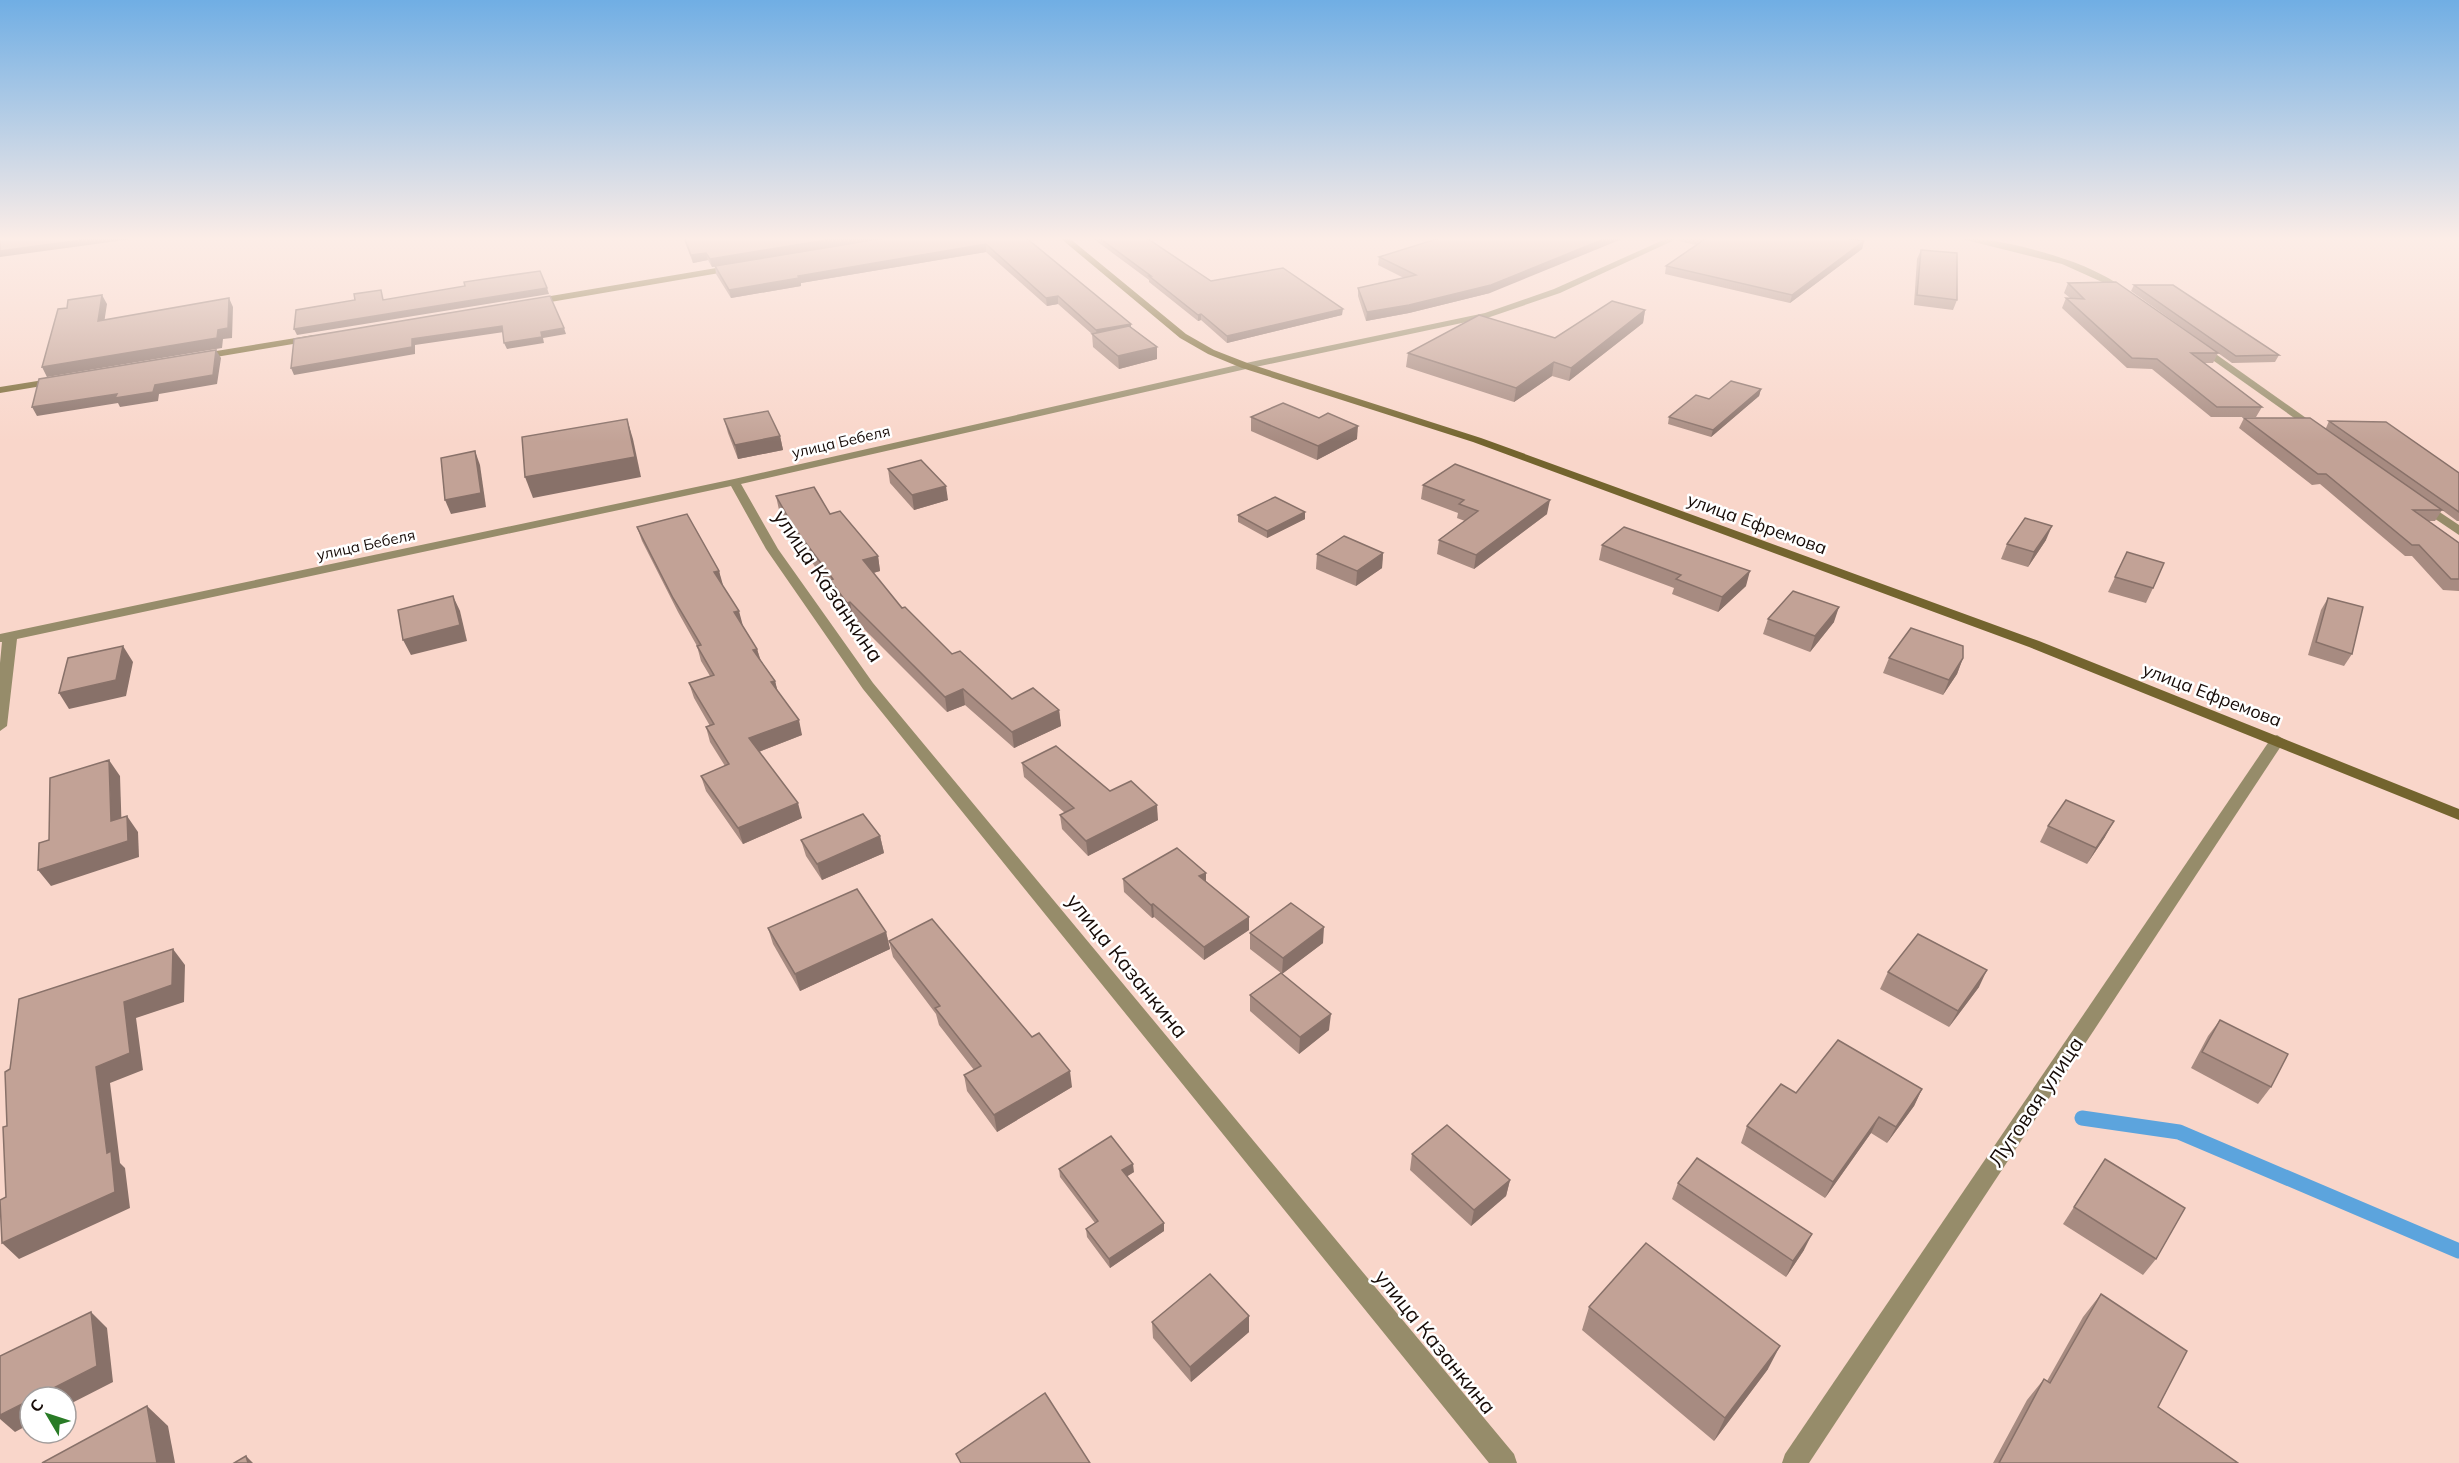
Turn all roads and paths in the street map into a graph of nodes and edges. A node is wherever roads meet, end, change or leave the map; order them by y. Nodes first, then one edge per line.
1 (1146, 305) edge
2 (1515, 305) edge
3 (330, 335) edge
4 (2195, 343) edge
5 (189, 359) edge
6 (1246, 366) junction
7 (71, 379) edge
8 (0, 390) edge
9 (2332, 440) edge
10 (734, 482) junction
11 (2410, 496) edge
12 (2459, 531) edge
13 (5, 637) edge
14 (0, 726) edge
15 (2277, 740) junction
16 (2459, 815) edge
17 (1505, 1463) edge
18 (1794, 1463) edge

1 - 6 main road, улица Ефремова
2 - 6 street, улица Бебеля
3 - 5 main road
4 - 9 street
6 - 10 street, улица Бебеля
6 - 15 main road, улица Ефремова
7 - 8 main road
10 - 13 street, улица Бебеля
10 - 17 street, улица Казанкина
11 - 12 street
13 - 14 street
15 - 16 main road, улица Ефремова
15 - 18 street, Луговая улица

